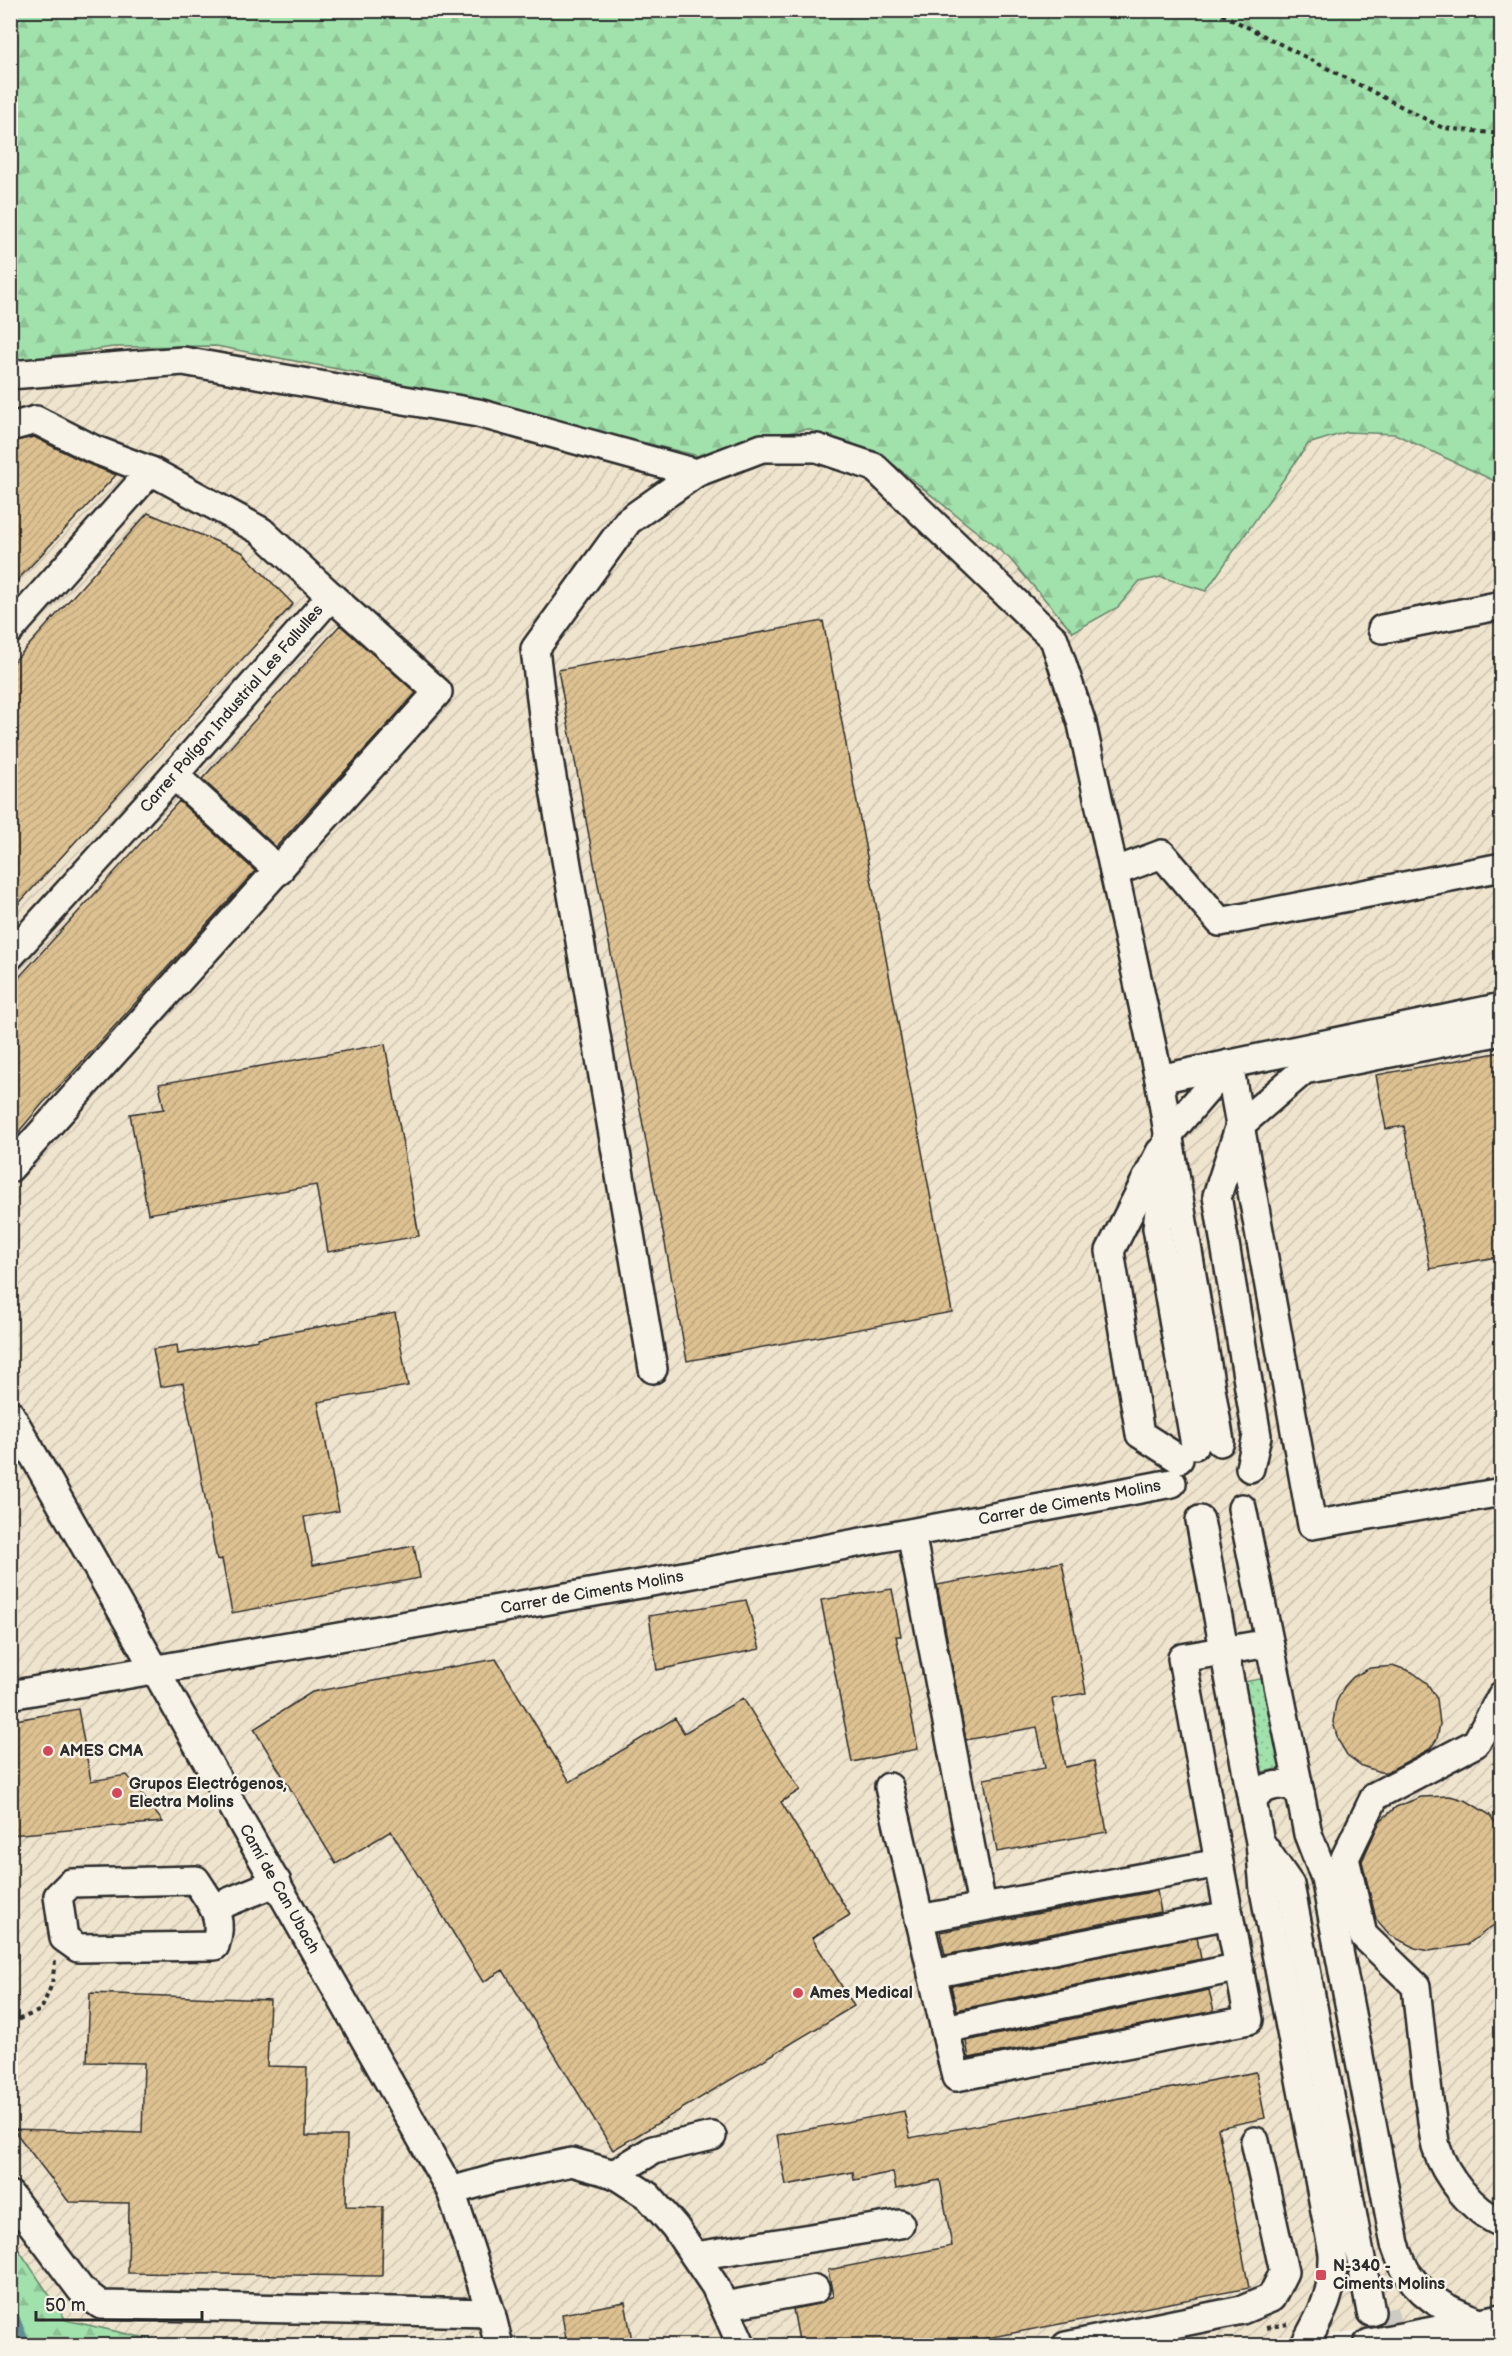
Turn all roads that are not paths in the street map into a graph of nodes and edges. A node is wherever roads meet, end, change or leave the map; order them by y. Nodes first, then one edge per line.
1 (10, 375) edge
2 (10, 427) edge
3 (151, 471) junction
4 (696, 473) junction
5 (331, 596) junction
6 (1502, 605) edge
7 (11, 628) edge
8 (1382, 629) dead end
9 (174, 775) junction
10 (1502, 867) edge
11 (279, 871) junction
12 (1114, 872) junction
13 (10, 956) edge
14 (1502, 1007) edge
15 (1502, 1031) edge
16 (1229, 1064) junction
17 (1159, 1079) junction
18 (1240, 1125) junction
19 (1168, 1135) junction
20 (10, 1168) edge
21 (653, 1369) dead end
22 (10, 1414) edge
23 (1191, 1457) junction
24 (1250, 1468) junction
25 (1502, 1492) edge
26 (1242, 1508) junction
27 (1200, 1520) junction
28 (911, 1533) junction
29 (1269, 1643) junction
30 (1225, 1650) junction
31 (156, 1668) junction
32 (10, 1695) edge
33 (1502, 1695) edge
34 (889, 1787) dead end
35 (1300, 1793) junction
36 (1252, 1801) junction
37 (1308, 1834) junction
38 (1260, 1842) junction
39 (1219, 1863) junction
40 (277, 1882) junction
41 (982, 1906) junction
42 (216, 1907) junction
43 (1229, 1915) junction
44 (920, 1919) junction
45 (1240, 1967) junction
46 (932, 1974) junction
47 (945, 2029) junction
48 (712, 2136) dead end
49 (1255, 2141) dead end
50 (614, 2174) junction
51 (451, 2191) junction
52 (10, 2195) edge
53 (1502, 2223) edge
54 (900, 2224) dead end
55 (695, 2256) junction
56 (816, 2289) dead end
57 (724, 2306) junction
58 (491, 2313) junction
59 (1493, 2322) edge
60 (499, 2346) edge
61 (742, 2346) edge
62 (1066, 2346) edge
63 (1304, 2346) edge
64 (1370, 2346) edge

1 - 4 street
2 - 3 street, Carrer Polígon Industrial Les Fallulles
3 - 5 street, Carrer Polígon Industrial Les Fallulles
3 - 7 street
4 - 12 street
4 - 21 street
5 - 9 street, Carrer Polígon Industrial Les Fallulles
5 - 11 street
6 - 8 street
9 - 11 street
9 - 13 street, Carrer Polígon Industrial Les Fallulles
10 - 12 street
11 - 20 street
12 - 17 street
14 - 16 street
15 - 18 street
16 - 17 street
16 - 18 street
16 - 19 street
17 - 19 street
18 - 24 street
18 - 25 street
19 - 23 street
19 - 23 street
22 - 31 street, Camí de Can Ubach
23 - 24 street
23 - 27 street
23 - 28 street, Carrer de Ciments Molins
24 - 26 street
26 - 27 street
26 - 29 street
27 - 30 street
28 - 31 street, Carrer de Ciments Molins
28 - 41 street
29 - 30 street
29 - 35 street
30 - 36 street
30 - 39 street
31 - 32 street, Carrer de Ciments Molins
31 - 40 street, Camí de Can Ubach
33 - 53 street
34 - 44 street
35 - 36 street
35 - 37 street
36 - 38 street
37 - 38 street
37 - 59 street
38 - 63 street
39 - 41 street
39 - 43 street
40 - 42 street
40 - 51 street, Camí de Can Ubach
41 - 44 street
42 - 42 street
43 - 45 street
43 - 46 street
44 - 46 street
45 - 47 street
45 - 47 street
46 - 47 street
48 - 50 street
49 - 62 street
50 - 51 street
50 - 55 street
51 - 58 street, Camí de Can Ubach
52 - 58 street
54 - 55 street
55 - 57 street
56 - 57 street
57 - 61 street
58 - 60 street, Camí de Can Ubach
59 - 64 main road

